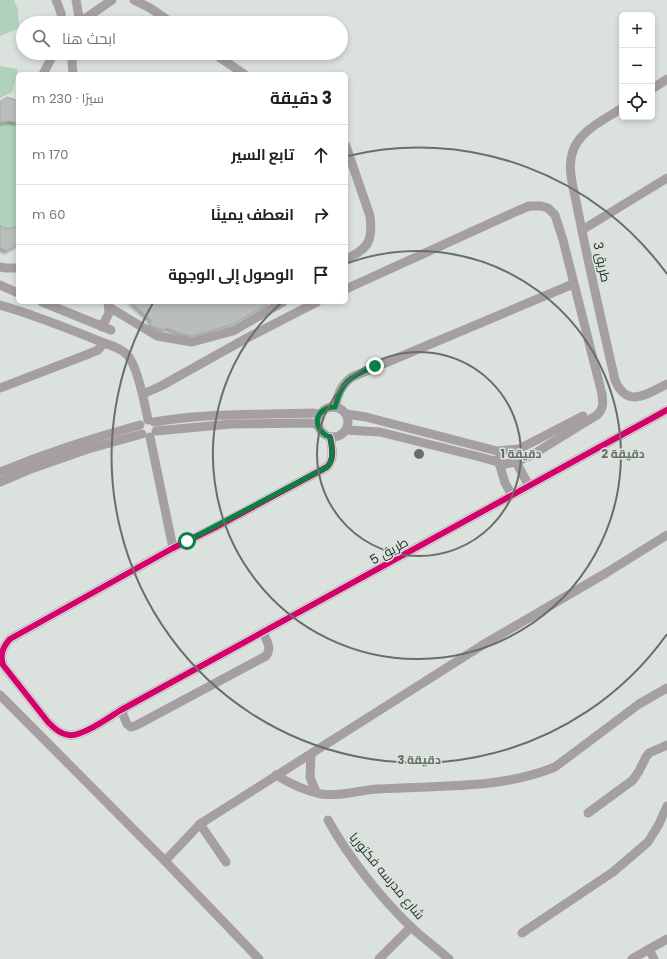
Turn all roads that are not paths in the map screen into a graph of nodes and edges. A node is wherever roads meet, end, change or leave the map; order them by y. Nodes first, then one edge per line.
1 (56, 0) edge
2 (76, 0) edge
3 (112, 0) edge
4 (134, 0) edge
5 (61, 16) edge
6 (79, 16) edge
7 (90, 16) edge
8 (162, 16) edge
9 (50, 60) edge
10 (73, 60) edge
11 (223, 60) edge
12 (44, 72) edge
13 (73, 72) edge
14 (241, 72) edge
15 (667, 79) edge
16 (655, 87) edge
17 (619, 110) edge
18 (348, 152) edge
19 (667, 178) edge
20 (582, 230) junction
21 (348, 258) edge
22 (0, 267) edge
23 (16, 268) edge
24 (574, 284) junction
25 (0, 285) edge
26 (348, 288) edge
27 (16, 292) edge
28 (49, 304) edge
29 (108, 304) edge
30 (280, 304) edge
31 (313, 304) edge
32 (0, 305) edge
33 (104, 343) junction
34 (667, 384) edge
35 (0, 388) edge
36 (143, 394) junction
37 (603, 404) junction
38 (335, 407) junction
39 (667, 410) edge
40 (319, 414) junction
41 (346, 414) junction
42 (318, 425) junction
43 (148, 428) junction
44 (346, 430) junction
45 (330, 437) junction
46 (515, 450) junction
47 (497, 451) junction
48 (516, 462) junction
49 (499, 463) junction
50 (26, 466) junction
51 (0, 472) edge
52 (0, 482) edge
53 (528, 486) junction
54 (512, 495) junction
55 (667, 535) edge
56 (173, 548) junction
57 (263, 633) junction
58 (667, 688) edge
59 (0, 695) edge
60 (121, 710) junction
61 (667, 746) edge
62 (311, 755) junction
63 (276, 775) junction
64 (316, 792) junction
65 (667, 806) edge
66 (588, 813) dead end
67 (328, 820) dead end
68 (200, 824) junction
69 (165, 861) junction
70 (226, 862) dead end
71 (411, 927) junction
72 (522, 933) dead end
73 (667, 939) edge
74 (648, 949) junction
75 (259, 959) edge
76 (379, 959) edge
77 (449, 959) edge
78 (632, 959) edge
79 (654, 959) edge

1 - 5 street
2 - 6 street
3 - 7 street
4 - 8 street
9 - 12 street
10 - 13 street
11 - 14 street
15 - 16 street
17 - 20 street, طريق 3
18 - 21 street
19 - 20 street
20 - 34 street, طريق 3
22 - 23 street
24 - 26 street
24 - 37 street
24 - 38 street
25 - 27 street
28 - 29 street
29 - 30 street
31 - 36 street
32 - 33 street
33 - 35 street
33 - 36 street
36 - 43 street
37 - 46 street
37 - 48 street
38 - 40 street
38 - 41 street
39 - 53 street, طريق 5
40 - 42 street
40 - 43 street
41 - 44 street
41 - 47 street
42 - 43 street
42 - 45 street
43 - 50 street
43 - 56 street
44 - 45 street
44 - 49 street
45 - 56 street, طريق 5
46 - 47 street
46 - 48 street
47 - 49 street
48 - 49 street
48 - 53 street
49 - 54 street
50 - 51 street
50 - 52 street
53 - 54 street, طريق 5
54 - 57 street, طريق 5
55 - 62 street
56 - 60 street, طريق 5
57 - 60 street, طريق 5
57 - 60 street
58 - 64 street
59 - 69 street
61 - 66 street
62 - 63 street
62 - 64 street
63 - 64 street
63 - 68 street
65 - 72 street
67 - 71 street, شارع مدرسه فكتوريا
68 - 69 street
68 - 70 street
69 - 75 street
71 - 76 street
71 - 77 street, شارع مدرسه فكتوريا
73 - 74 street
74 - 78 street
74 - 79 street

